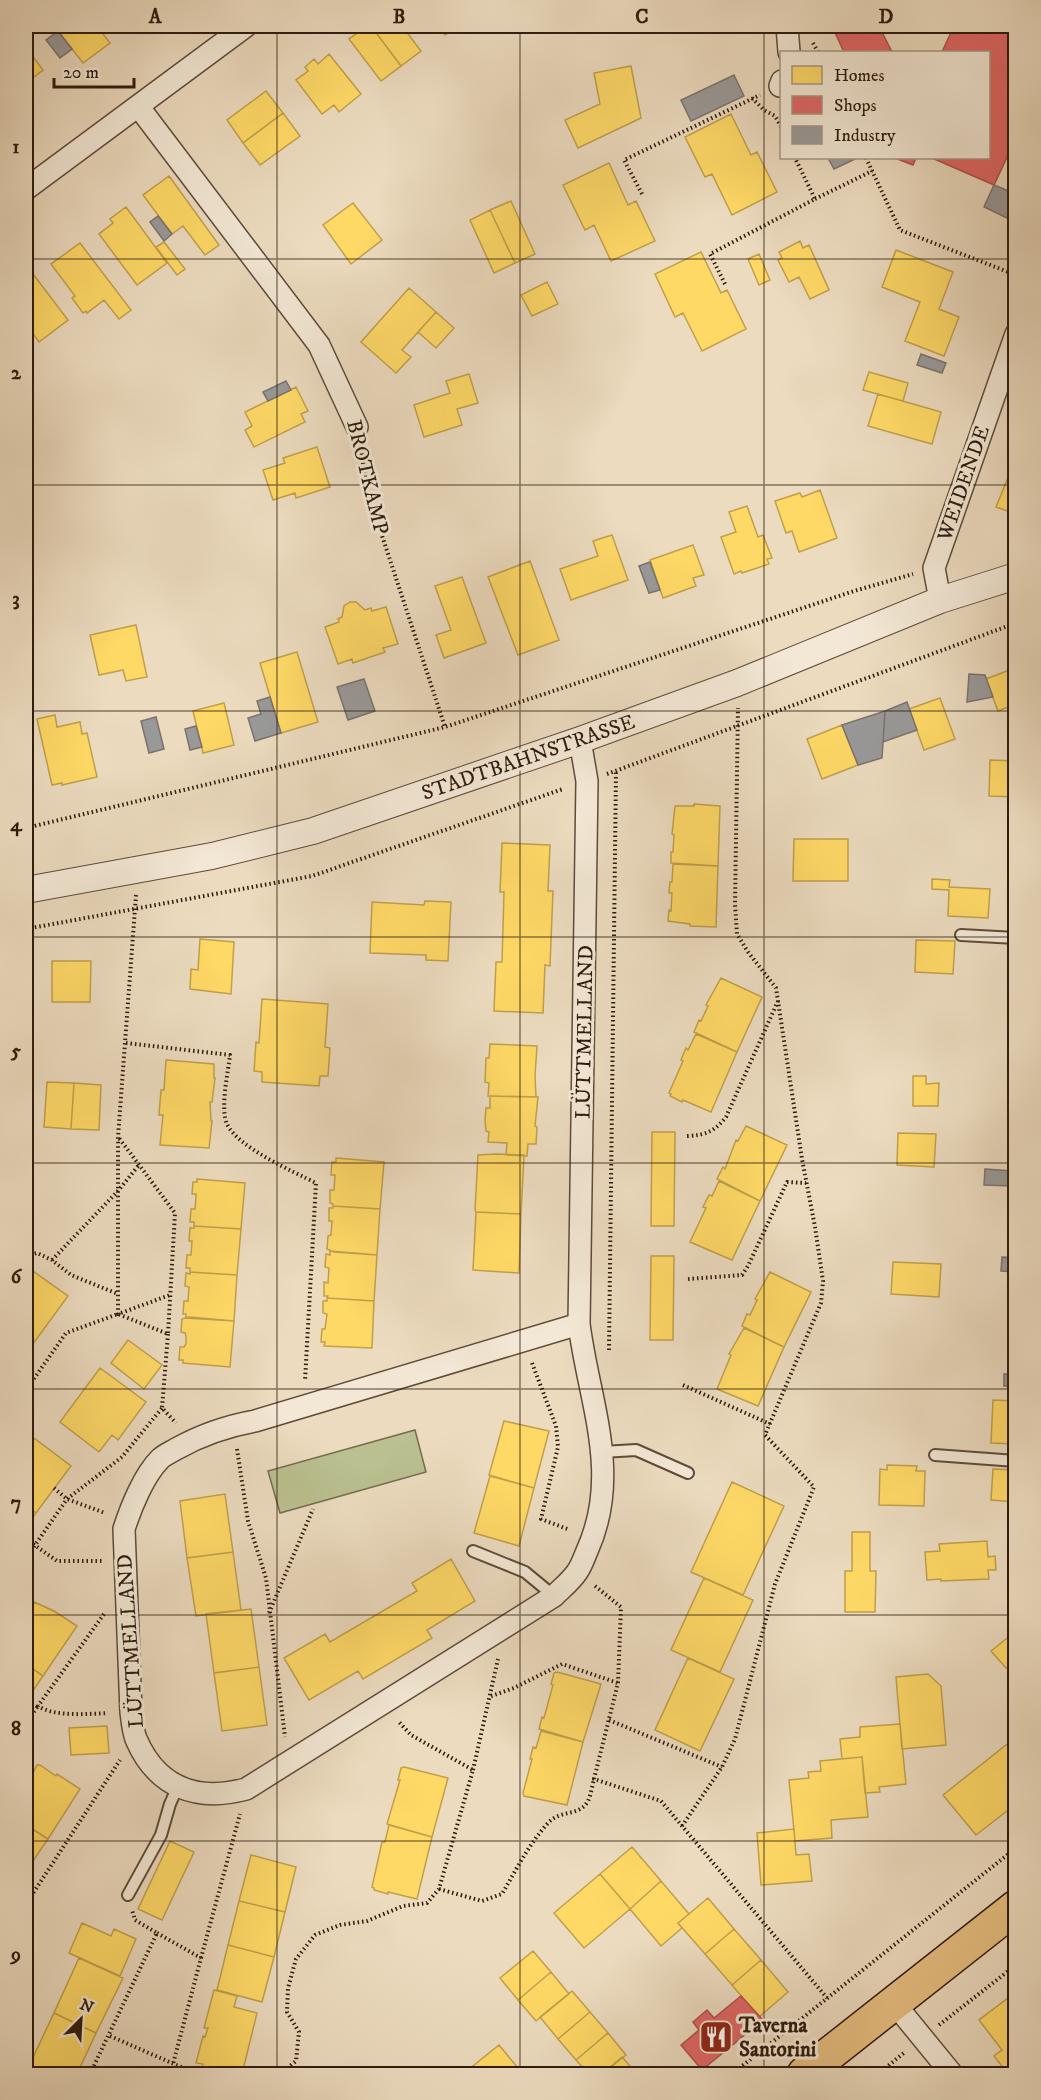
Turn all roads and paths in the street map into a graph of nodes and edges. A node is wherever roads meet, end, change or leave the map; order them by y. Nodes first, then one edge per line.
1 (246, 26) edge
2 (787, 26) edge
3 (789, 51) edge
4 (780, 84) edge
5 (752, 98) junction
6 (138, 106) junction
7 (780, 124) edge
8 (795, 159) edge
9 (866, 159) edge
10 (872, 171) junction
11 (26, 189) edge
12 (642, 194) dead end
13 (815, 199) junction
14 (1016, 275) edge
15 (725, 284) dead end
16 (1016, 334) edge
17 (357, 427) joint
18 (934, 568) junction
19 (1016, 576) edge
20 (940, 600) junction
21 (1016, 623) edge
22 (737, 683) junction
23 (738, 726) junction
24 (445, 727) junction
25 (580, 740) junction
26 (616, 771) junction
27 (587, 781) junction
28 (26, 828) edge
29 (136, 870) junction
30 (26, 891) edge
31 (135, 909) junction
32 (26, 929) edge
33 (962, 935) dead end
34 (1016, 938) edge
35 (778, 1000) junction
36 (126, 1043) junction
37 (687, 1136) dead end
38 (118, 1137) junction
39 (139, 1165) junction
40 (806, 1183) junction
41 (118, 1191) junction
42 (26, 1256) edge
43 (52, 1260) junction
44 (688, 1279) dead end
45 (118, 1294) junction
46 (170, 1295) junction
47 (118, 1314) junction
48 (579, 1324) junction
49 (168, 1334) junction
50 (525, 1341) junction
51 (591, 1384) junction
52 (683, 1385) dead end
53 (26, 1390) edge
54 (304, 1407) junction
55 (162, 1408) junction
56 (770, 1424) junction
57 (233, 1425) junction
58 (192, 1440) junction
59 (602, 1452) junction
60 (935, 1455) dead end
61 (1016, 1461) edge
62 (688, 1473) dead end
63 (54, 1488) dead end
64 (67, 1499) junction
65 (313, 1509) dead end
66 (129, 1512) junction
67 (593, 1538) junction
68 (26, 1539) edge
69 (35, 1546) junction
70 (473, 1551) dead end
71 (26, 1558) edge
72 (124, 1561) junction
73 (578, 1572) junction
74 (125, 1584) junction
75 (554, 1596) junction
76 (269, 1614) junction
77 (498, 1631) junction
78 (618, 1683) junction
79 (490, 1696) junction
80 (381, 1703) junction
81 (38, 1706) junction
82 (131, 1712) junction
83 (609, 1720) junction
84 (26, 1723) edge
85 (135, 1737) junction
86 (288, 1762) junction
87 (722, 1767) junction
88 (473, 1770) junction
89 (594, 1779) junction
90 (178, 1786) junction
91 (246, 1789) junction
92 (682, 1826) junction
93 (1016, 1848) edge
94 (439, 1889) junction
95 (128, 1895) joint
96 (26, 1904) edge
97 (1016, 1907) edge
98 (157, 1934) junction
99 (201, 1958) junction
100 (1016, 1965) edge
101 (827, 1998) junction
102 (894, 2003) junction
103 (110, 2036) junction
104 (923, 2038) junction
105 (173, 2064) junction
106 (948, 2073) edge
107 (90, 2074) edge
108 (197, 2074) edge
109 (280, 2074) edge
110 (732, 2074) edge
111 (804, 2074) edge
112 (878, 2074) edge

1 - 6 street
2 - 3 street
4 - 5 path
5 - 7 path
5 - 12 path
6 - 11 street
6 - 17 street, BROTKAMP
8 - 13 path
9 - 10 path
10 - 13 path
10 - 14 path
13 - 15 path
16 - 18 street, WEIDENDE
17 - 24 path, BROTKAMP
18 - 20 street, WEIDENDE
18 - 24 path
19 - 20 street, STADTBAHNSTRASSE
20 - 22 street, STADTBAHNSTRASSE
21 - 23 path
22 - 23 path
22 - 25 street, STADTBAHNSTRASSE
23 - 26 path
23 - 35 path
24 - 28 path
25 - 27 street, LÜTTMELLAND
25 - 29 street, STADTBAHNSTRASSE
26 - 27 path
26 - 51 path
27 - 31 path
27 - 48 street, LÜTTMELLAND
29 - 30 street, STADTBAHNSTRASSE
29 - 31 path
31 - 32 path
31 - 36 path
33 - 34 lane
35 - 37 path
35 - 40 path
36 - 38 path
36 - 54 path
38 - 39 path
38 - 41 path
39 - 41 path
39 - 46 path
40 - 44 path
40 - 56 path
41 - 43 path
41 - 45 path
42 - 43 path
43 - 45 path
45 - 47 path
46 - 47 path
46 - 49 path
47 - 49 path
47 - 53 path
48 - 50 street, LÜTTMELLAND
48 - 51 street, LÜTTMELLAND
49 - 55 path
50 - 54 street, LÜTTMELLAND
50 - 67 path
51 - 59 street, LÜTTMELLAND
52 - 56 path
54 - 57 street, LÜTTMELLAND
55 - 58 path
55 - 64 path
56 - 87 path
57 - 58 street, LÜTTMELLAND
57 - 76 path
58 - 66 street, LÜTTMELLAND
59 - 62 lane
59 - 67 street, LÜTTMELLAND
60 - 61 lane
63 - 64 path
64 - 66 path
64 - 69 path
65 - 76 path
66 - 72 street, LÜTTMELLAND
67 - 73 street, LÜTTMELLAND
68 - 69 path
69 - 71 path
69 - 72 path
70 - 75 lane
72 - 74 street, LÜTTMELLAND
73 - 75 street, LÜTTMELLAND
73 - 78 path
74 - 81 path
74 - 82 street, LÜTTMELLAND
75 - 77 street, LÜTTMELLAND
76 - 86 path
77 - 79 path
77 - 80 street, LÜTTMELLAND
78 - 79 path
78 - 83 path
79 - 88 path
80 - 86 street, LÜTTMELLAND
80 - 88 path
81 - 82 path
81 - 84 path
82 - 85 street, LÜTTMELLAND
83 - 87 path
83 - 89 path
85 - 90 street, LÜTTMELLAND
85 - 96 path
86 - 91 street, LÜTTMELLAND
87 - 92 path
88 - 94 path
89 - 92 path
89 - 94 path
90 - 91 street, LÜTTMELLAND
90 - 95 lane
91 - 99 path
92 - 101 path
93 - 101 path
94 - 109 path
95 - 98 path
97 - 102 main road
98 - 99 path
98 - 103 path
99 - 105 path
100 - 104 path
101 - 110 path
102 - 104 street
102 - 111 main road
103 - 105 path
103 - 107 path
104 - 106 street
104 - 112 path
105 - 108 path

